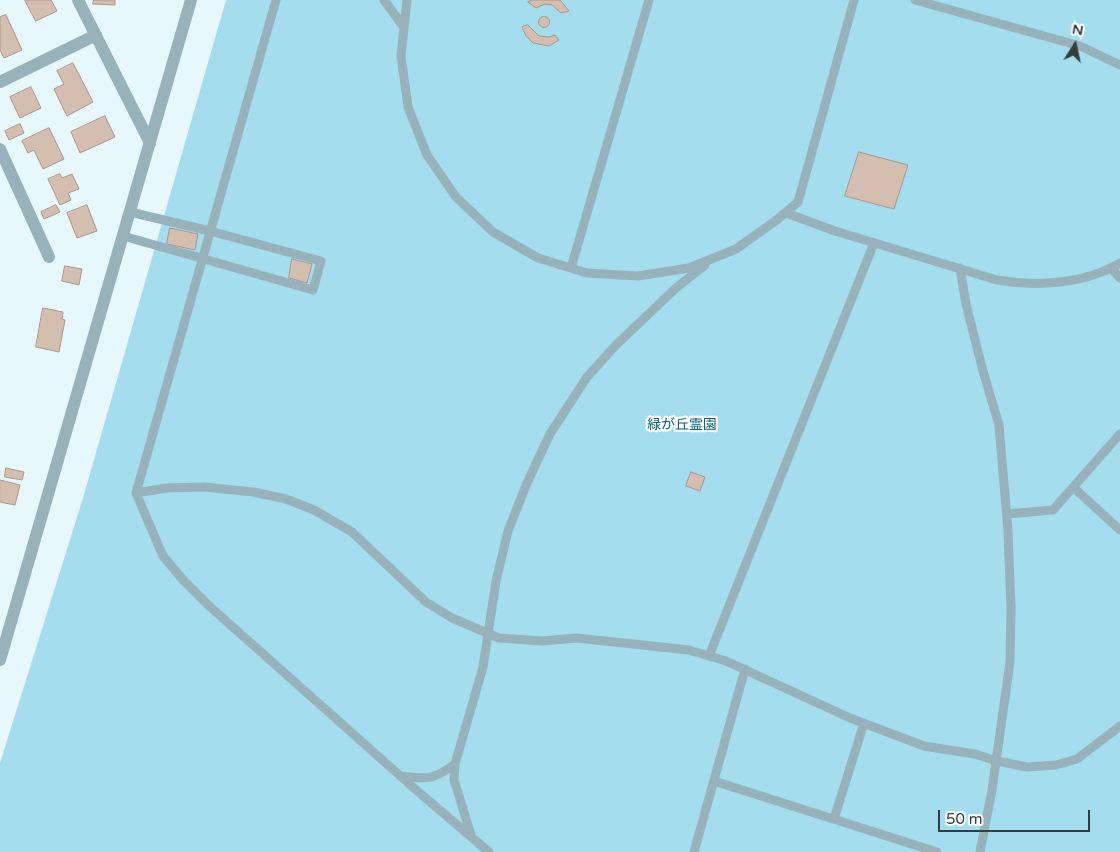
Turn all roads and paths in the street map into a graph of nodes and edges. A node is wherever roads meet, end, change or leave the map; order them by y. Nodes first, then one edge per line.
1 (78, 0) edge
2 (191, 0) edge
3 (276, 0) edge
4 (384, 0) edge
5 (407, 0) edge
6 (649, 0) edge
7 (854, 0) edge
8 (915, 0) edge
9 (941, 4) edge
10 (403, 26) junction
11 (96, 35) junction
12 (1120, 65) edge
13 (0, 82) edge
14 (150, 143) junction
15 (0, 149) edge
16 (130, 212) junction
17 (786, 213) junction
18 (210, 230) junction
19 (123, 236) junction
20 (874, 243) junction
21 (49, 257) dead end
22 (201, 258) junction
23 (714, 258) junction
24 (1120, 263) edge
25 (571, 268) junction
26 (960, 268) junction
27 (1111, 268) junction
28 (1120, 278) edge
29 (1120, 434) edge
30 (1073, 487) junction
31 (136, 493) junction
32 (1007, 514) junction
33 (1120, 530) edge
34 (489, 634) junction
35 (709, 656) junction
36 (0, 660) edge
37 (744, 669) junction
38 (864, 723) junction
39 (1120, 726) edge
40 (997, 761) junction
41 (455, 764) junction
42 (400, 776) junction
43 (714, 781) junction
44 (834, 819) junction
45 (472, 838) junction
46 (489, 852) edge
47 (694, 852) edge
48 (936, 852) edge
49 (980, 852) edge

1 - 11 street
2 - 14 street
3 - 18 lane
4 - 10 lane
5 - 10 lane
6 - 25 lane
7 - 17 lane
8 - 9 lane
9 - 12 lane
10 - 25 lane
11 - 13 street
11 - 14 street
14 - 16 street
15 - 21 street
16 - 18 lane
16 - 19 street
17 - 20 lane
17 - 23 lane
18 - 22 lane
18 - 22 lane
19 - 22 lane
19 - 36 street
20 - 26 lane
20 - 35 lane
22 - 31 lane
23 - 25 lane
23 - 34 lane
24 - 27 lane
26 - 27 lane
26 - 32 lane
27 - 28 lane
29 - 30 lane
30 - 32 lane
30 - 33 lane
31 - 34 lane
31 - 42 lane
32 - 40 lane
34 - 35 lane
34 - 41 lane
35 - 37 lane
37 - 38 lane
37 - 43 lane
38 - 40 lane
38 - 44 lane
39 - 40 lane
40 - 49 lane
41 - 42 lane
41 - 45 lane
42 - 45 lane
43 - 44 lane
43 - 47 lane
44 - 48 lane
45 - 46 lane

